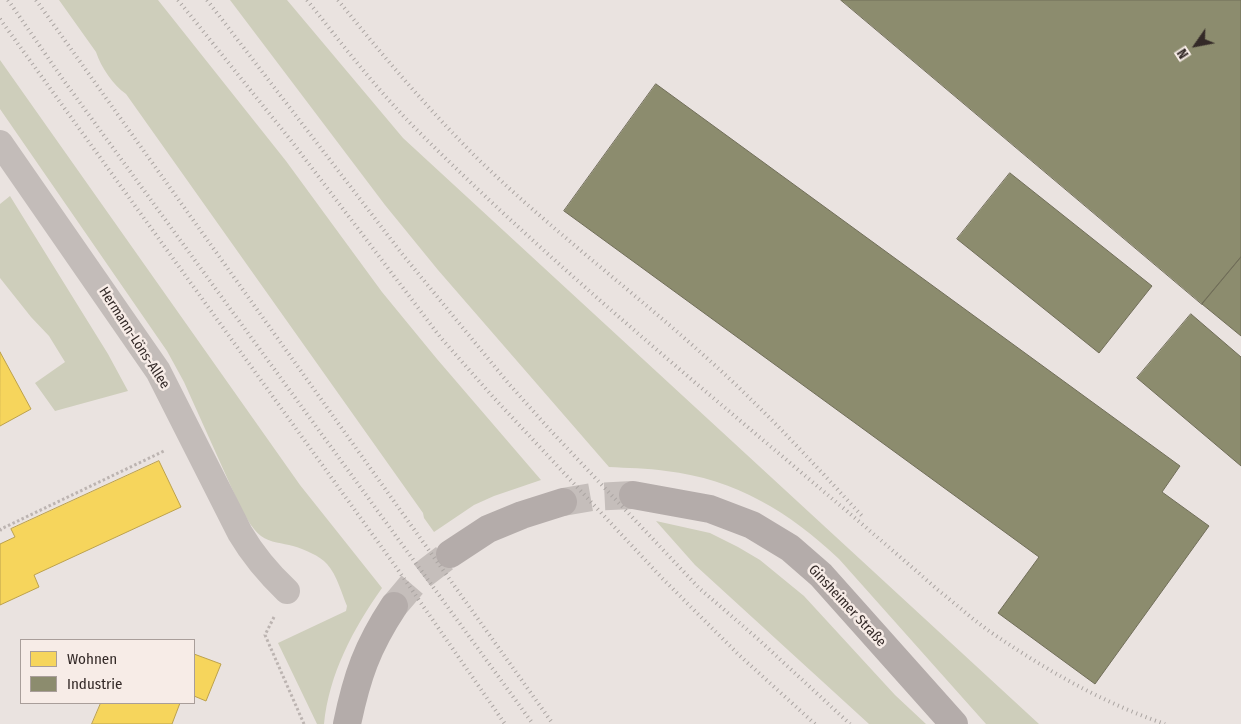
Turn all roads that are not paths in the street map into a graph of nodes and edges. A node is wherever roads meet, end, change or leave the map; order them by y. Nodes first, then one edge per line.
1 (0, 143) edge
2 (633, 495) tunnel mouth
3 (563, 502) tunnel mouth
4 (450, 554) tunnel mouth
5 (287, 591) road end
6 (394, 606) tunnel mouth
7 (347, 724) edge
8 (954, 724) edge

1 - 5 street, Hermann-Löns-Allee
2 - 8 main road, Ginsheimer Straße
3 - 4 main road
6 - 7 main road

